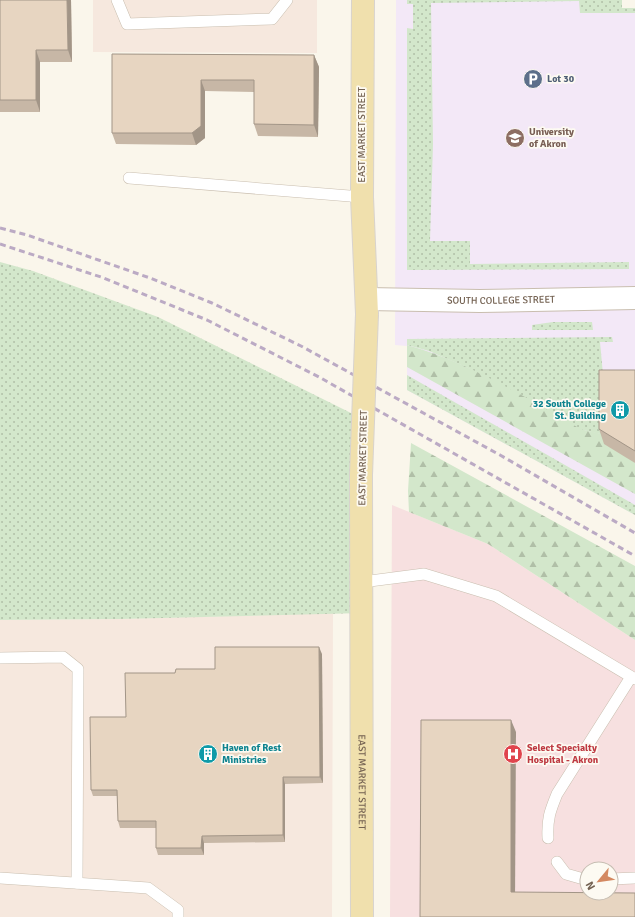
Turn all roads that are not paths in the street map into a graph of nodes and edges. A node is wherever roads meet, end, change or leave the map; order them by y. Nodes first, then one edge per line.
1 (117, 0) edge
2 (287, 0) edge
3 (363, 0) edge
4 (128, 178) dead end
5 (362, 197) junction
6 (635, 298) edge
7 (367, 306) junction
8 (362, 582) junction
9 (0, 658) edge
10 (633, 678) edge
11 (548, 838) dead end
12 (557, 862) dead end
13 (0, 878) edge
14 (579, 878) edge
15 (635, 878) edge
16 (619, 879) edge
17 (77, 883) junction
18 (178, 917) edge
19 (362, 917) edge

1 - 2 lane
3 - 5 main road, EAST MARKET STREET
4 - 5 lane
5 - 7 main road, EAST MARKET STREET
6 - 7 street, SOUTH COLLEGE STREET
7 - 8 main road, EAST MARKET STREET, bridge
8 - 10 lane
8 - 19 main road, EAST MARKET STREET
9 - 17 lane
10 - 11 lane
12 - 14 lane
13 - 17 lane
15 - 16 lane
17 - 18 lane

